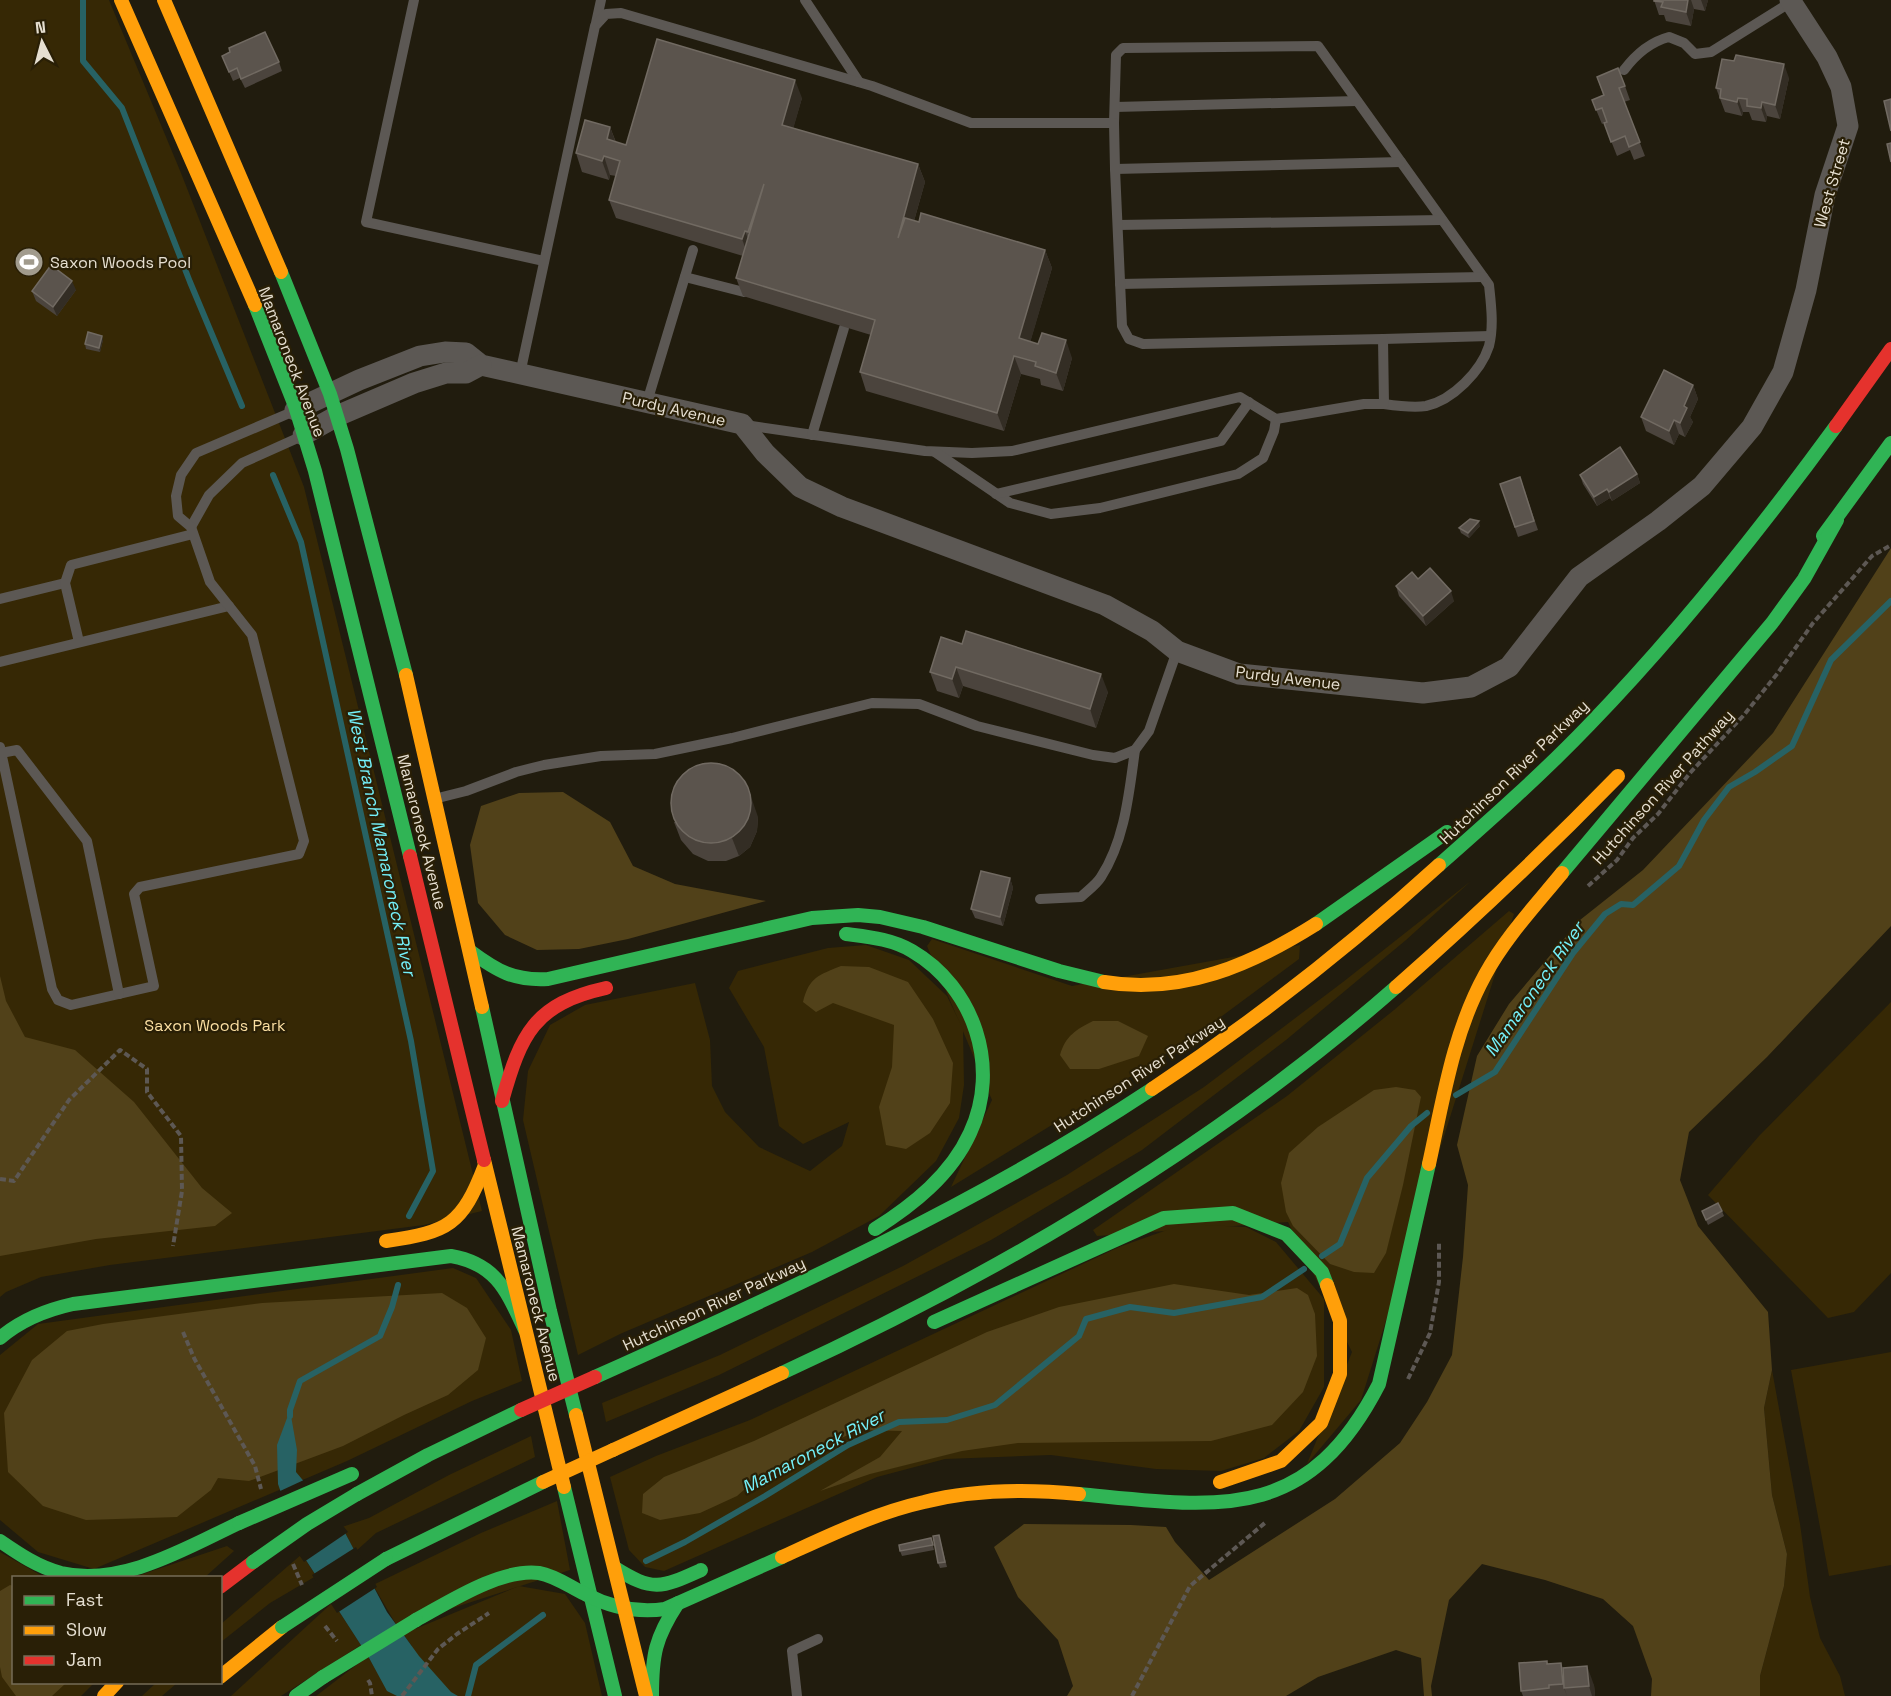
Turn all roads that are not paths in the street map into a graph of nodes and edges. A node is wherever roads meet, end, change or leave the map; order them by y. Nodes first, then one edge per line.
1 (121, 0) edge
2 (164, 0) edge
3 (414, 0) edge
4 (601, 0) edge
5 (805, 0) edge
6 (1791, 1) edge
7 (595, 26) junction
8 (1624, 70) dead end
9 (859, 82) junction
10 (1357, 101) junction
11 (1115, 107) junction
12 (1114, 123) junction
13 (1401, 162) junction
14 (1114, 169) junction
15 (1442, 220) junction
16 (1118, 225) junction
17 (693, 250) dead end
18 (544, 261) junction
19 (685, 277) junction
20 (1483, 277) junction
21 (1120, 284) junction
22 (744, 292) edge
23 (844, 328) edge
24 (1491, 336) junction
25 (1383, 339) junction
26 (1791, 343) joint
27 (1891, 349) edge
28 (481, 364) junction
29 (520, 374) junction
30 (330, 394) junction
31 (646, 402) junction
32 (1249, 402) junction
33 (1384, 404) junction
34 (296, 410) junction
35 (337, 416) junction
36 (1276, 418) junction
37 (742, 424) junction
38 (303, 435) junction
39 (812, 435) junction
40 (1891, 443) edge
41 (934, 452) junction
42 (996, 494) junction
43 (1837, 520) junction
44 (192, 530) junction
45 (65, 583) junction
46 (1783, 584) dead end
47 (0, 600) edge
48 (229, 606) junction
49 (80, 642) junction
50 (1177, 651) junction
51 (0, 662) edge
52 (1590, 724) junction
53 (1, 750) edge
54 (1135, 750) junction
55 (1631, 762) dead end
56 (1505, 788) dead end
57 (5, 798) edge
58 (434, 799) junction
59 (1458, 823) dead end
60 (1040, 899) dead end
61 (831, 935) dead end
62 (470, 951) junction
63 (622, 984) dead end
64 (119, 994) junction
65 (502, 1101) junction
66 (485, 1165) junction
67 (378, 1242) dead end
68 (745, 1309) junction
69 (919, 1329) dead end
70 (525, 1330) junction
71 (0, 1338) edge
72 (824, 1368) dead end
73 (705, 1409) junction
74 (521, 1410) junction
75 (394, 1458) dead end
76 (357, 1472) dead end
77 (1206, 1483) dead end
78 (0, 1541) edge
79 (712, 1565) dead end
80 (615, 1568) junction
81 (84, 1576) edge
82 (109, 1576) edge
83 (222, 1585) edge
84 (592, 1598) junction
85 (678, 1603) junction
86 (623, 1606) junction
87 (818, 1639) dead end
88 (222, 1675) edge
89 (116, 1684) edge
90 (104, 1696) edge
91 (296, 1696) edge
92 (615, 1696) edge
93 (646, 1696) edge
94 (652, 1696) edge
95 (796, 1696) edge

1 - 34 main road, Mamaroneck Avenue
2 - 30 main road, Mamaroneck Avenue
3 - 18 lane
4 - 7 lane
5 - 9 lane
6 - 8 lane
6 - 26 street, West Street
7 - 9 lane
7 - 18 lane
9 - 12 lane
10 - 11 lane
10 - 11 lane
10 - 13 lane
11 - 12 lane
12 - 14 lane
13 - 14 lane
13 - 15 lane
14 - 16 lane
15 - 16 lane
15 - 20 lane
16 - 21 lane
17 - 19 lane
18 - 29 lane
19 - 22 lane
19 - 31 lane
20 - 21 lane
20 - 24 lane
21 - 25 lane
23 - 39 lane
24 - 25 lane
24 - 33 lane
25 - 33 lane
26 - 50 street, Purdy Avenue
27 - 52 main road, Hutchinson River Parkway
28 - 29 street, Purdy Avenue
28 - 30 street, Purdy Avenue
28 - 35 street
29 - 31 street, Purdy Avenue
30 - 34 street, Purdy Avenue
30 - 35 main road, Mamaroneck Avenue
31 - 37 street, Purdy Avenue
32 - 36 lane
32 - 41 lane
32 - 42 lane
33 - 36 lane
34 - 38 main road, Mamaroneck Avenue
34 - 44 lane
35 - 38 street
35 - 58 main road, Mamaroneck Avenue
36 - 42 lane
37 - 39 lane
37 - 50 street, Purdy Avenue
38 - 44 lane
38 - 66 main road, Mamaroneck Avenue
39 - 41 lane
40 - 43 main road
41 - 42 lane
43 - 46 main road
43 - 85 main road
44 - 45 lane
44 - 48 lane
45 - 47 lane
45 - 49 lane
48 - 49 lane
48 - 64 lane
49 - 51 lane
50 - 54 lane
52 - 56 main road
52 - 68 main road, Hutchinson River Parkway
53 - 57 lane
53 - 64 lane
54 - 58 lane
54 - 60 lane
55 - 73 main road
57 - 64 lane
58 - 62 main road, Mamaroneck Avenue
59 - 62 main road
61 - 68 main road
62 - 65 main road, Mamaroneck Avenue
63 - 65 main road
65 - 80 main road, Mamaroneck Avenue
66 - 67 main road
66 - 70 main road, Mamaroneck Avenue
68 - 74 main road, Hutchinson River Parkway, bridge
69 - 77 main road
70 - 71 main road
70 - 84 main road, Mamaroneck Avenue
72 - 73 main road
73 - 88 main road, bridge
74 - 75 main road
74 - 83 main road, Hutchinson River Parkway, bridge
76 - 82 main road, bridge
78 - 81 main road, bridge
79 - 80 main road
80 - 86 main road, Mamaroneck Avenue
84 - 86 main road
84 - 91 main road, bridge
84 - 92 main road, Mamaroneck Avenue
85 - 86 main road
85 - 94 main road
86 - 93 main road, Mamaroneck Avenue
87 - 95 lane
89 - 90 main road

